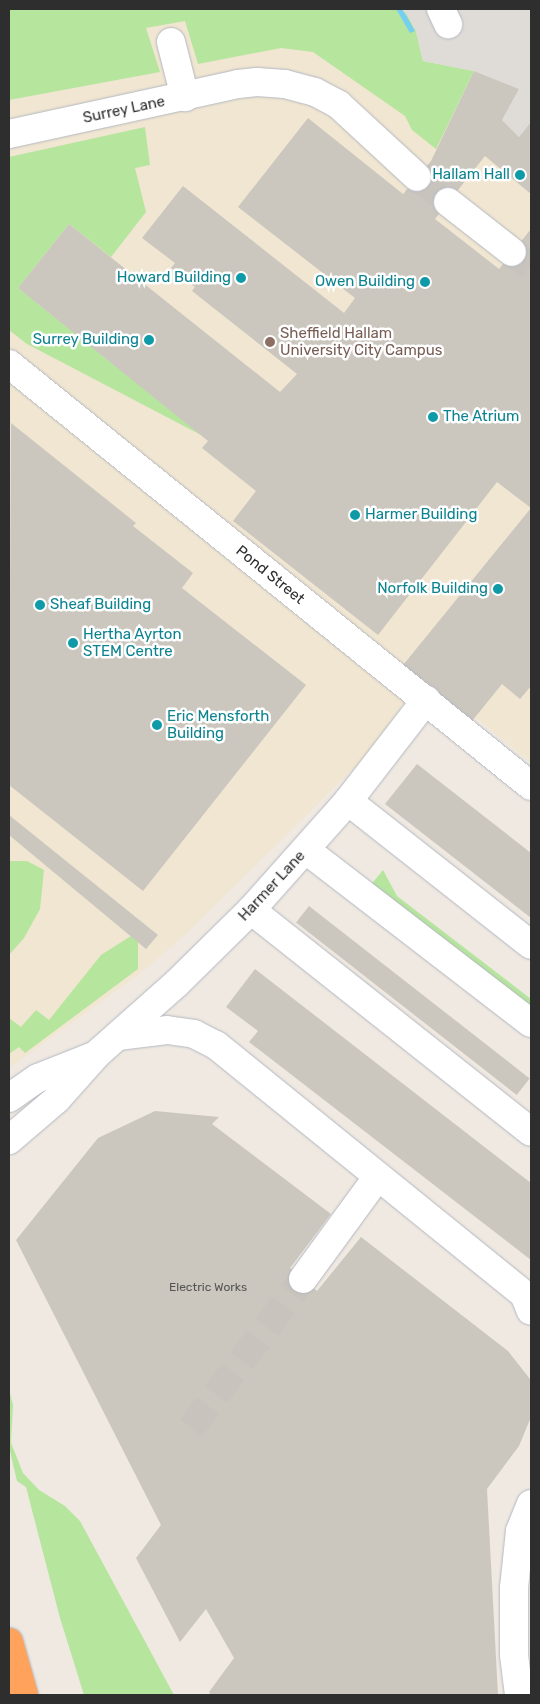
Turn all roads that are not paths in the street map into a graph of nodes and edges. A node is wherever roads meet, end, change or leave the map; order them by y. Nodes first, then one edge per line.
1 (171, 42) dead end
2 (185, 97) junction
3 (9, 134) edge
4 (418, 177) tunnel mouth
5 (448, 202) tunnel mouth
6 (512, 252) tunnel mouth
7 (9, 364) edge
8 (426, 700) junction
9 (527, 774) edge
10 (348, 801) junction
11 (306, 850) junction
12 (251, 910) junction
13 (531, 945) edge
14 (531, 1023) edge
15 (118, 1036) junction
16 (97, 1054) junction
17 (9, 1098) edge
18 (531, 1132) edge
19 (9, 1140) edge
20 (378, 1176) junction
21 (303, 1279) tunnel mouth
22 (531, 1311) edge
23 (531, 1504) edge
24 (9, 1642) edge
25 (24, 1695) edge
26 (519, 1695) edge

1 - 2 street
2 - 3 street, Surrey Lane
2 - 4 street, Surrey Lane
5 - 6 street
7 - 8 street, Pond Street
8 - 9 street, Pond Street
8 - 10 street, Harmer Lane
10 - 11 street, Harmer Lane
10 - 13 street
11 - 12 street, Harmer Lane
11 - 14 street
12 - 15 street, Harmer Lane
12 - 18 street
15 - 16 street, Harmer Lane
15 - 20 street
16 - 17 street, Harmer Lane
16 - 19 street, Harmer Lane
20 - 21 street
20 - 22 street
23 - 26 street
24 - 25 highway

